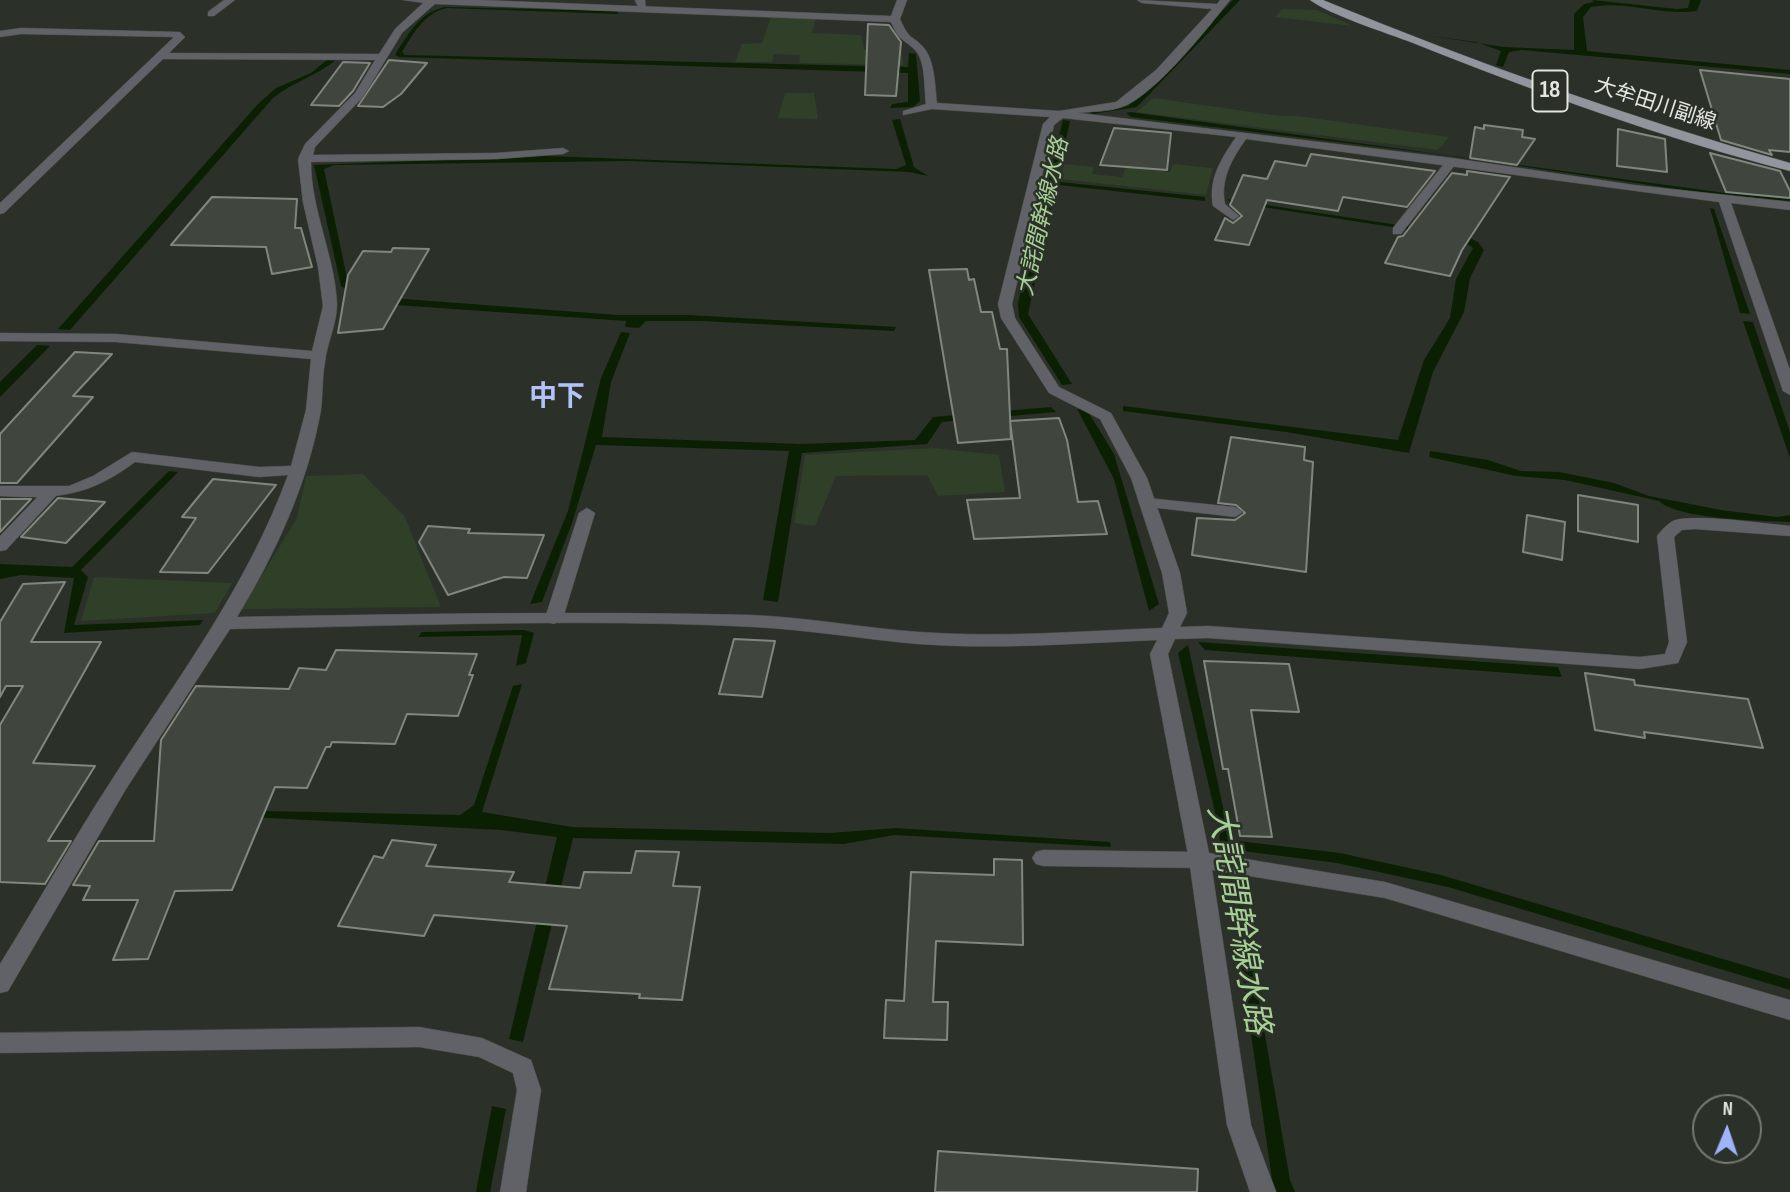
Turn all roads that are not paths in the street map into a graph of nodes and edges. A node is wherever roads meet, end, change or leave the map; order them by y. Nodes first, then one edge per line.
1 (230, 0) edge
2 (408, 0) edge
3 (902, 0) edge
4 (1142, 0) edge
5 (1315, 0) edge
6 (433, 1) edge
7 (1222, 3) edge
8 (642, 5) edge
9 (211, 14) dead end
10 (895, 19) junction
11 (0, 34) edge
12 (160, 56) junction
13 (380, 57) junction
14 (932, 106) junction
15 (907, 113) dead end
16 (1057, 115) junction
17 (1243, 135) junction
18 (563, 151) dead end
19 (304, 159) junction
20 (1452, 161) junction
21 (1790, 167) edge
22 (1724, 200) junction
23 (1790, 206) edge
24 (0, 210) edge
25 (1233, 216) dead end
26 (1401, 226) dead end
27 (0, 337) edge
28 (318, 355) junction
29 (1790, 391) edge
30 (298, 470) junction
31 (0, 491) edge
32 (50, 493) junction
33 (1147, 503) junction
34 (1235, 512) dead end
35 (587, 513) dead end
36 (1790, 531) edge
37 (0, 546) edge
38 (554, 618) junction
39 (224, 623) junction
40 (1168, 634) junction
41 (1043, 858) dead end
42 (1200, 860) junction
43 (0, 984) edge
44 (1790, 1010) edge
45 (0, 1043) edge
46 (513, 1192) edge
47 (1263, 1192) edge

1 - 9 street
2 - 6 street
3 - 10 street
4 - 7 street
5 - 21 main road, 大牟田川副線 / 18
6 - 8 street
6 - 13 street
7 - 16 street
8 - 10 street
10 - 14 street
11 - 12 street
12 - 13 street
12 - 24 street
13 - 19 street
14 - 15 street
14 - 16 street
16 - 17 street
16 - 33 street
17 - 20 street
17 - 25 street
18 - 19 street
19 - 28 street
20 - 22 street
20 - 26 street
22 - 23 street
22 - 29 street
27 - 28 street
28 - 30 street
30 - 32 street
30 - 39 street
31 - 32 street
32 - 37 street
33 - 34 street
33 - 40 street
35 - 38 street
36 - 40 street
38 - 39 street
38 - 40 street
39 - 43 street
40 - 42 street
41 - 42 street
42 - 44 street
42 - 47 street
45 - 46 street

